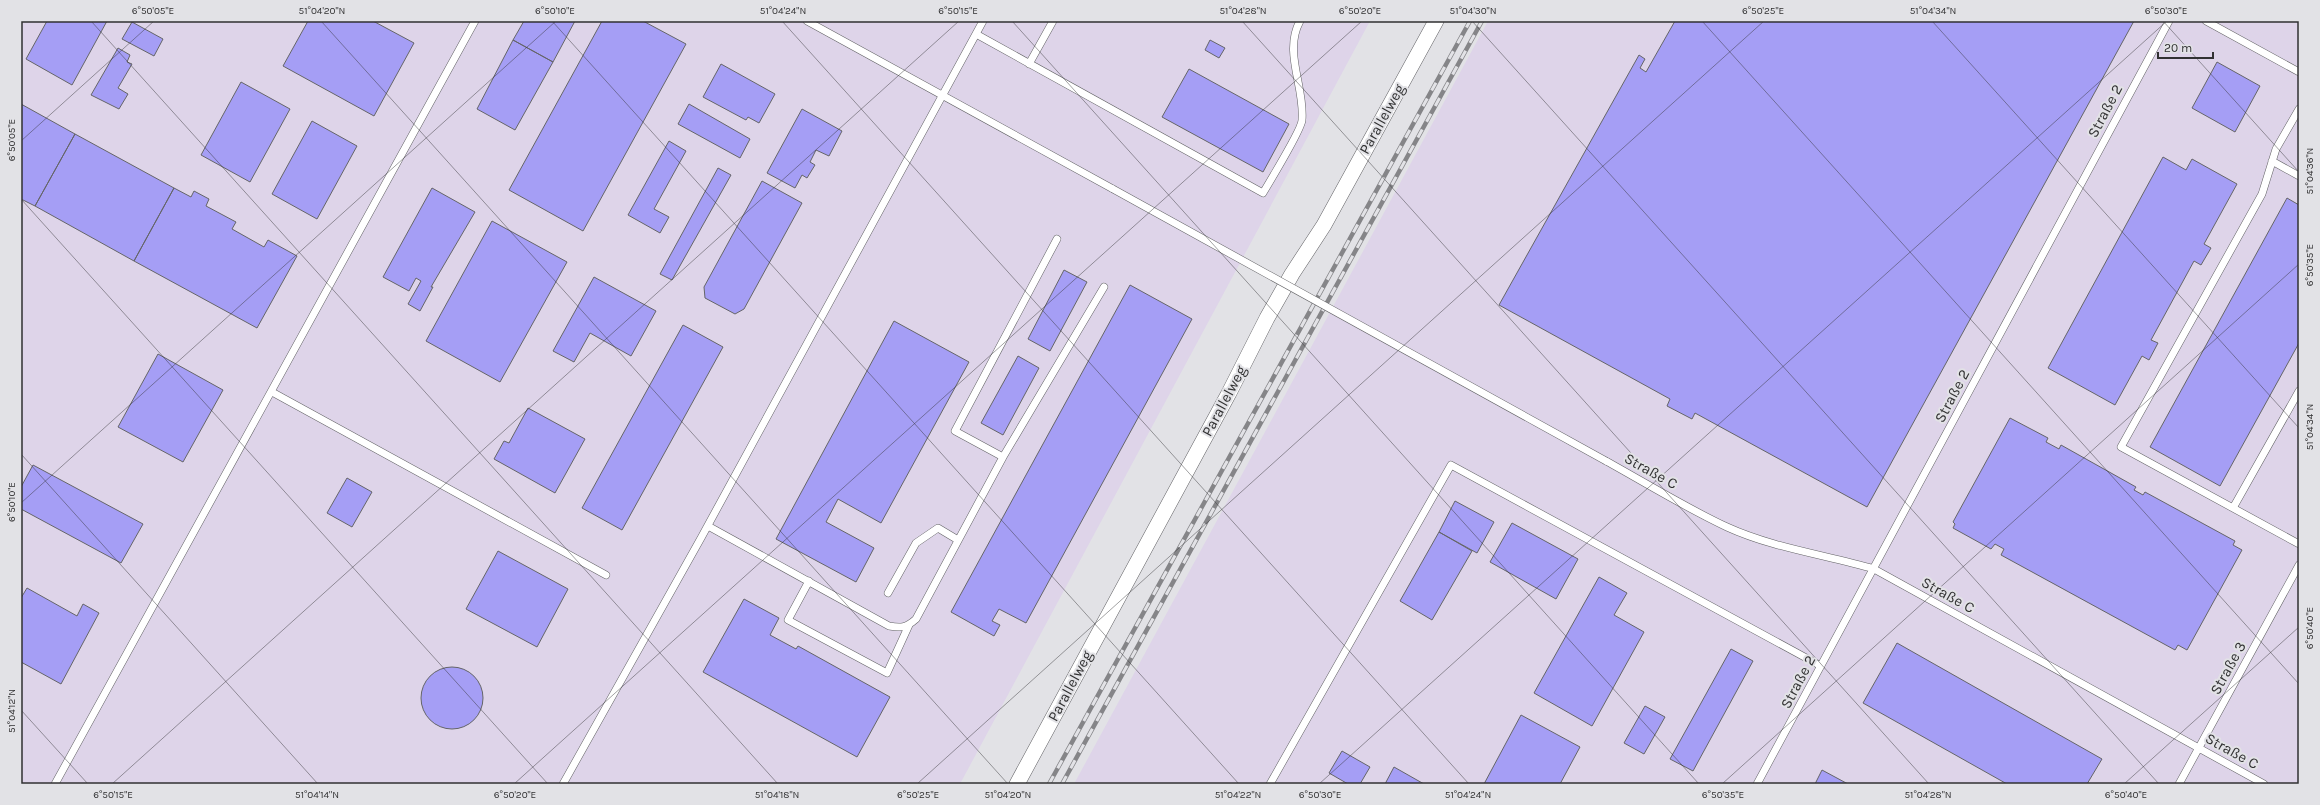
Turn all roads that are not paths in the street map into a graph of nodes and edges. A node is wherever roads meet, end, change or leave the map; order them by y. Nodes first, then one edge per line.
1 (475, 21) edge
2 (807, 21) edge
3 (983, 21) edge
4 (1053, 21) edge
5 (1300, 21) edge
6 (1436, 21) edge
7 (2169, 21) edge
8 (2206, 21) edge
9 (976, 34) junction
10 (1029, 64) junction
11 (2299, 72) edge
12 (943, 94) junction
13 (2299, 108) edge
14 (2272, 161) junction
15 (2299, 176) edge
16 (1057, 240) dead end
17 (1104, 286) dead end
18 (2299, 390) edge
19 (272, 392) junction
20 (1003, 456) junction
21 (2233, 508) junction
22 (708, 526) junction
23 (958, 540) junction
24 (2299, 544) edge
25 (2299, 565) edge
26 (1874, 568) junction
27 (606, 575) dead end
28 (809, 581) junction
29 (888, 593) dead end
30 (909, 626) junction
31 (1821, 666) junction
32 (2199, 748) junction
33 (55, 784) edge
34 (563, 784) edge
35 (1017, 784) edge
36 (1270, 784) edge
37 (1757, 784) edge
38 (2179, 784) edge
39 (2264, 784) edge

1 - 19 lane
2 - 12 lane, Straße C
3 - 9 lane
4 - 10 lane
5 - 10 lane
6 - 35 street, Parallelweg
7 - 26 lane, Straße 2
8 - 11 lane
9 - 10 lane
9 - 12 lane
12 - 22 lane
12 - 26 lane, Straße C, bridge
13 - 14 lane
14 - 15 lane
14 - 21 lane
16 - 20 lane
17 - 20 lane
18 - 21 lane
19 - 27 lane
19 - 33 lane
20 - 23 lane
21 - 24 lane
22 - 28 lane
22 - 34 lane
23 - 29 lane
23 - 30 lane
25 - 32 lane, Straße 3
26 - 31 lane, Straße 2
26 - 32 lane, Straße C
28 - 30 lane
28 - 30 lane
31 - 36 lane
31 - 37 lane, Straße 2
32 - 38 lane, Straße 3
32 - 39 lane, Straße C

